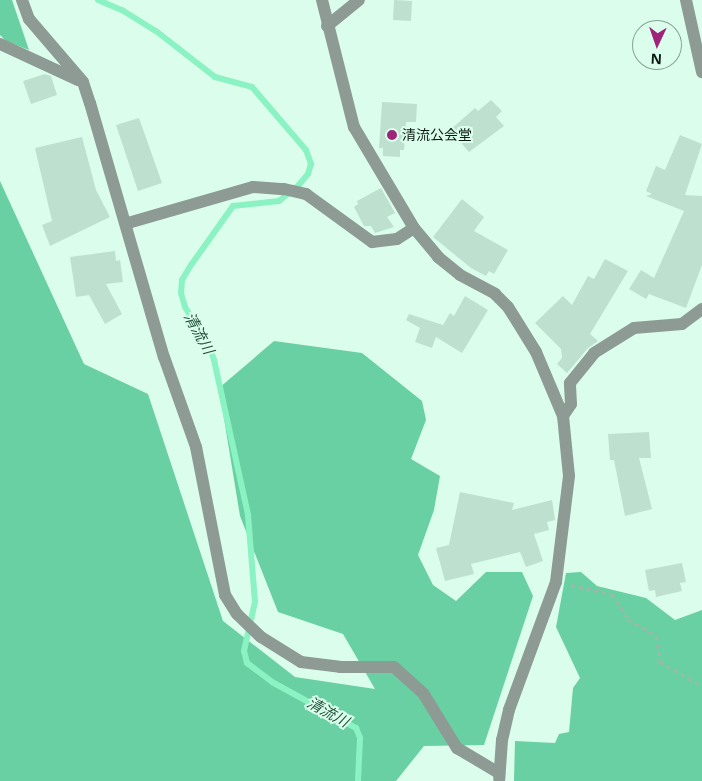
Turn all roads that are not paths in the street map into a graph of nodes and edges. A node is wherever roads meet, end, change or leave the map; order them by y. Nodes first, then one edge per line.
1 (22, 0) edge
2 (322, 0) edge
3 (359, 0) edge
4 (686, 0) edge
5 (327, 26) junction
6 (0, 44) edge
7 (702, 72) edge
8 (83, 82) junction
9 (128, 223) junction
10 (414, 228) junction
11 (702, 308) edge
12 (563, 416) junction
13 (499, 777) edge

1 - 8 street
2 - 5 street
3 - 5 street
4 - 7 street
5 - 10 street
6 - 8 street
8 - 9 street
9 - 10 street
9 - 13 street
10 - 12 street
11 - 12 street
12 - 13 street

